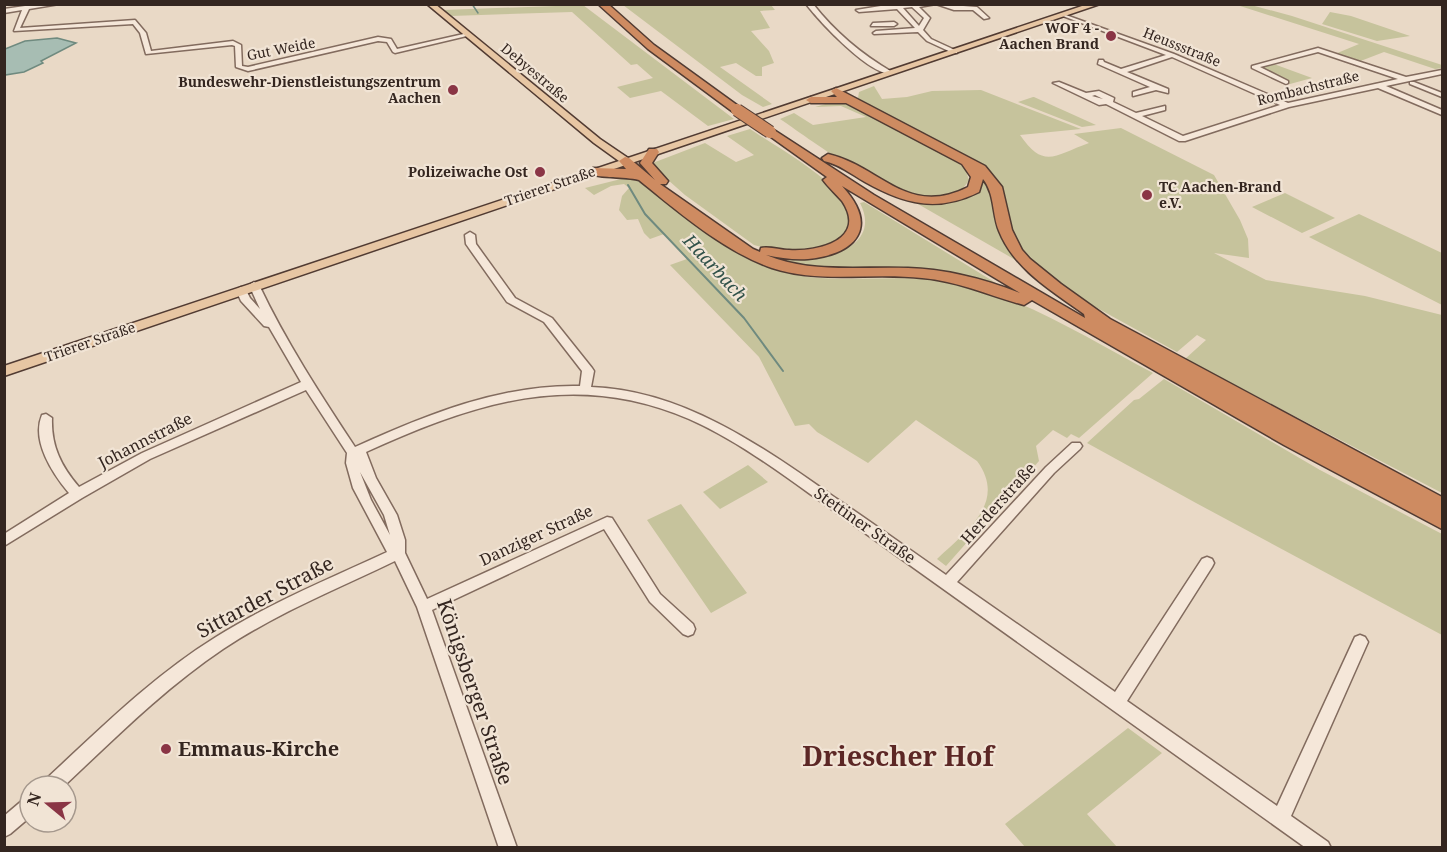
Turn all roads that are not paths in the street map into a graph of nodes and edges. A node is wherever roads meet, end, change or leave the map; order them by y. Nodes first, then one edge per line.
1 (57, 4) edge
2 (430, 4) edge
3 (602, 4) edge
4 (613, 4) edge
5 (809, 4) edge
6 (933, 4) edge
7 (939, 4) edge
8 (1097, 4) edge
9 (913, 5) edge
10 (897, 6) edge
11 (26, 9) junction
12 (858, 10) dead end
13 (4, 11) edge
14 (895, 15) dead end
15 (906, 15) junction
16 (1065, 15) junction
17 (885, 16) dead end
18 (864, 17) dead end
19 (986, 18) dead end
20 (913, 22) junction
21 (873, 25) dead end
22 (920, 30) junction
23 (876, 33) dead end
24 (468, 35) junction
25 (955, 52) junction
26 (1172, 55) junction
27 (1101, 61) dead end
28 (1120, 72) junction
29 (890, 73) junction
30 (1441, 77) edge
31 (1409, 81) junction
32 (1286, 82) dead end
33 (1057, 83) dead end
34 (1378, 85) junction
35 (852, 86) junction
36 (1155, 88) junction
37 (836, 91) junction
38 (1166, 91) dead end
39 (1136, 94) dead end
40 (1443, 95) edge
41 (811, 100) junction
42 (853, 100) junction
43 (1443, 103) edge
44 (1287, 105) junction
45 (1425, 105) junction
46 (1162, 108) dead end
47 (1443, 112) edge
48 (1135, 116) junction
49 (784, 135) junction
50 (604, 146) junction
51 (653, 152) junction
52 (961, 157) junction
53 (828, 158) junction
54 (625, 161) junction
55 (593, 172) junction
56 (643, 178) junction
57 (671, 191) junction
58 (470, 235) dead end
59 (247, 288) junction
60 (1120, 339) junction
61 (4, 371) edge
62 (1190, 378) junction
63 (308, 384) junction
64 (585, 388) junction
65 (46, 418) dead end
66 (1076, 446) dead end
67 (353, 453) junction
68 (77, 494) junction
69 (1443, 506) edge
70 (1443, 521) edge
71 (4, 542) edge
72 (398, 553) junction
73 (1207, 563) dead end
74 (947, 584) junction
75 (424, 607) junction
76 (688, 629) dead end
77 (1360, 642) dead end
78 (1117, 703) junction
79 (64, 774) edge
80 (18, 816) edge
81 (1281, 818) junction
82 (4, 828) edge
83 (508, 848) edge
84 (1322, 848) edge

1 - 11 street
2 - 24 main road, Debyestraße
3 - 49 highway, bridge
4 - 49 highway
5 - 29 street
6 - 9 street
7 - 19 street
8 - 16 main road, Trierer Straße
9 - 10 street
9 - 22 street
10 - 12 street
10 - 15 street
11 - 13 street
11 - 24 street, Gut Weide
14 - 15 street
15 - 20 street
16 - 25 main road, Trierer Straße
16 - 26 street, Heussstraße
17 - 18 street
20 - 21 street
20 - 22 street
22 - 23 street
22 - 25 street
24 - 50 main road, Debyestraße
25 - 29 main road, Trierer Straße
26 - 28 street
26 - 44 street, Heussstraße
27 - 28 street
28 - 36 street
29 - 35 main road, Trierer Straße
30 - 31 street, Rombachstraße
31 - 32 street
31 - 34 street, Rombachstraße
31 - 40 street
33 - 48 street
34 - 44 street, Rombachstraße
34 - 45 street
35 - 37 main road, Trierer Straße
35 - 42 highway
36 - 38 street
36 - 39 street
37 - 41 main road, Trierer Straße
37 - 42 highway
41 - 42 highway
41 - 51 main road, Trierer Straße
42 - 52 highway
43 - 45 street
44 - 48 street, Rombachstraße
45 - 47 street
46 - 48 street
49 - 53 highway
49 - 57 highway
49 - 60 highway
50 - 51 main road
50 - 54 main road, Debyestraße
50 - 55 main road
51 - 54 main road, Trierer Straße
51 - 57 highway
52 - 53 highway
52 - 60 highway
53 - 60 highway
54 - 55 main road, Trierer Straße
54 - 56 highway
54 - 57 highway
55 - 56 highway
55 - 59 main road, Trierer Straße
56 - 60 highway
58 - 64 street
59 - 61 main road, Trierer Straße
59 - 63 street, Königsberger Straße
60 - 62 highway
62 - 69 highway
62 - 70 highway
63 - 67 street, Königsberger Straße
63 - 68 street, Johannstraße
64 - 67 street, Stettiner Straße
64 - 74 street, Stettiner Straße
65 - 68 street
66 - 74 street, Herderstraße
67 - 72 street, Königsberger Straße
68 - 71 street, Johannstraße
72 - 75 street, Königsberger Straße
72 - 79 street, Sittarder Straße
73 - 78 street
74 - 78 street, Stettiner Straße
75 - 76 street, Danziger Straße
75 - 83 street, Königsberger Straße
77 - 81 street
78 - 81 street, Stettiner Straße
80 - 82 street
81 - 84 street, Stettiner Straße

